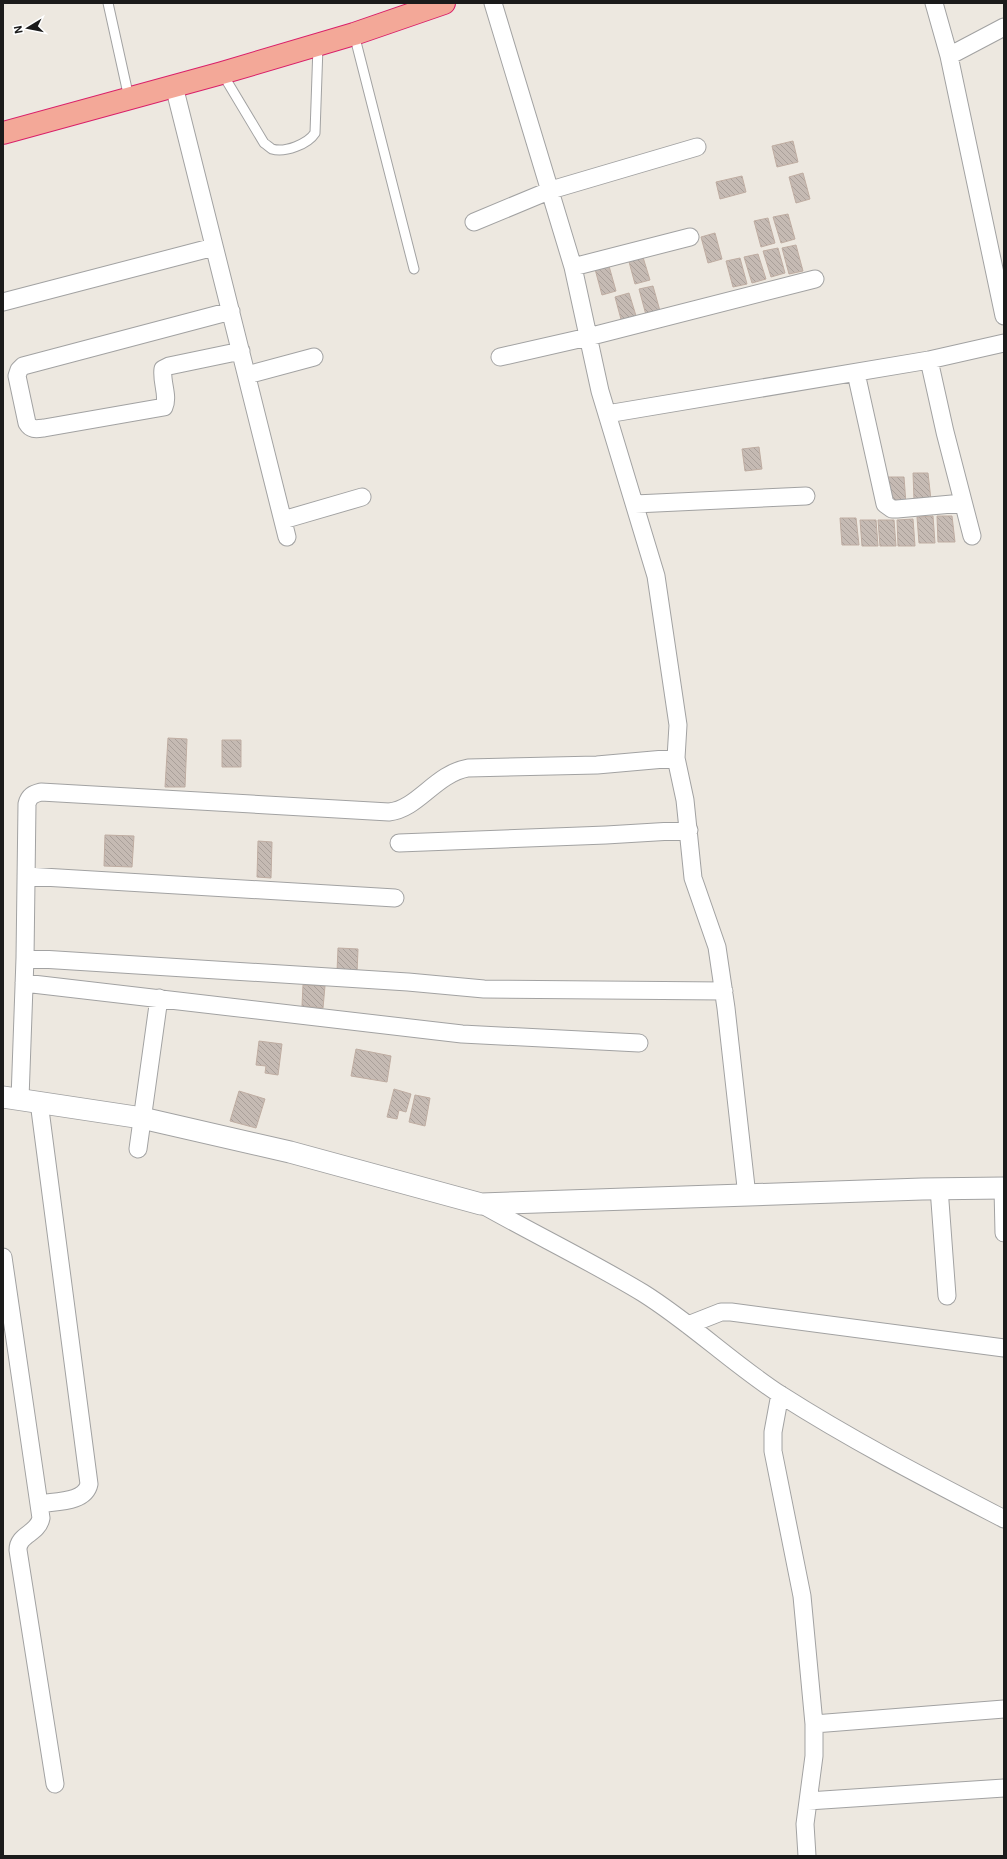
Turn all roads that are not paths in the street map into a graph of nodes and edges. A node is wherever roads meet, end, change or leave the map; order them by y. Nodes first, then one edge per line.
1 (108, 3) edge
2 (444, 3) edge
3 (494, 3) edge
4 (934, 3) edge
5 (1004, 27) edge
6 (354, 34) junction
7 (318, 44) junction
8 (949, 56) junction
9 (222, 73) junction
10 (174, 86) junction
11 (129, 98) junction
12 (3, 133) edge
13 (697, 147) dead end
14 (551, 190) junction
15 (474, 222) dead end
16 (690, 237) dead end
17 (214, 247) junction
18 (573, 267) junction
19 (414, 269) dead end
20 (815, 279) dead end
21 (3, 302) edge
22 (230, 311) junction
23 (1004, 316) edge
24 (588, 337) junction
25 (1004, 343) edge
26 (241, 351) junction
27 (314, 357) dead end
28 (500, 358) dead end
29 (929, 360) junction
30 (856, 373) junction
31 (247, 375) junction
32 (607, 414) junction
33 (806, 496) dead end
34 (362, 497) dead end
35 (963, 503) junction
36 (635, 504) junction
37 (283, 520) junction
38 (972, 536) dead end
39 (288, 537) dead end
40 (676, 758) junction
41 (689, 830) junction
42 (399, 843) dead end
43 (26, 876) junction
44 (395, 898) dead end
45 (25, 958) junction
46 (24, 983) junction
47 (724, 991) junction
48 (159, 998) junction
49 (639, 1043) dead end
50 (21, 1099) edge
51 (142, 1118) junction
52 (138, 1149) dead end
53 (939, 1188) junction
54 (1004, 1188) edge
55 (747, 1196) junction
56 (481, 1204) junction
57 (1004, 1233) edge
58 (3, 1257) edge
59 (947, 1296) dead end
60 (688, 1325) junction
61 (1004, 1348) edge
62 (780, 1394) junction
63 (39, 1504) junction
64 (1004, 1519) edge
65 (1004, 1709) edge
66 (814, 1724) junction
67 (55, 1784) dead end
68 (1004, 1788) edge
69 (808, 1801) junction
70 (807, 1856) edge

1 - 11 lane
2 - 6 highway
3 - 14 street
4 - 8 street
5 - 8 street
6 - 7 highway
6 - 19 lane
7 - 9 highway
7 - 9 lane
8 - 23 street
9 - 10 highway
10 - 11 highway
10 - 17 street
11 - 12 highway
13 - 14 street
14 - 15 street
14 - 18 street
16 - 18 street
17 - 21 street
17 - 22 street
18 - 24 street
20 - 24 street
22 - 26 street
22 - 26 street
24 - 28 street
24 - 32 street
25 - 29 street
26 - 31 street
27 - 31 street
29 - 30 street
29 - 35 street
30 - 32 street
30 - 35 street
31 - 37 street
32 - 36 street
33 - 36 street
34 - 37 street
35 - 38 street
36 - 40 street
37 - 39 street
40 - 41 street
40 - 43 street
41 - 42 street
41 - 47 street
43 - 44 street
43 - 45 street
45 - 46 street
45 - 47 street
46 - 48 street
46 - 50 street
47 - 55 street
48 - 49 street
48 - 51 street
50 - 51 street
50 - 63 street
51 - 52 street
51 - 56 street
53 - 54 street
53 - 55 street
53 - 59 street
54 - 57 street
55 - 56 street
56 - 60 street
58 - 63 street
60 - 61 street
60 - 62 street
62 - 64 street
62 - 66 street
63 - 67 street
65 - 66 street
66 - 69 street
68 - 69 street
69 - 70 street

